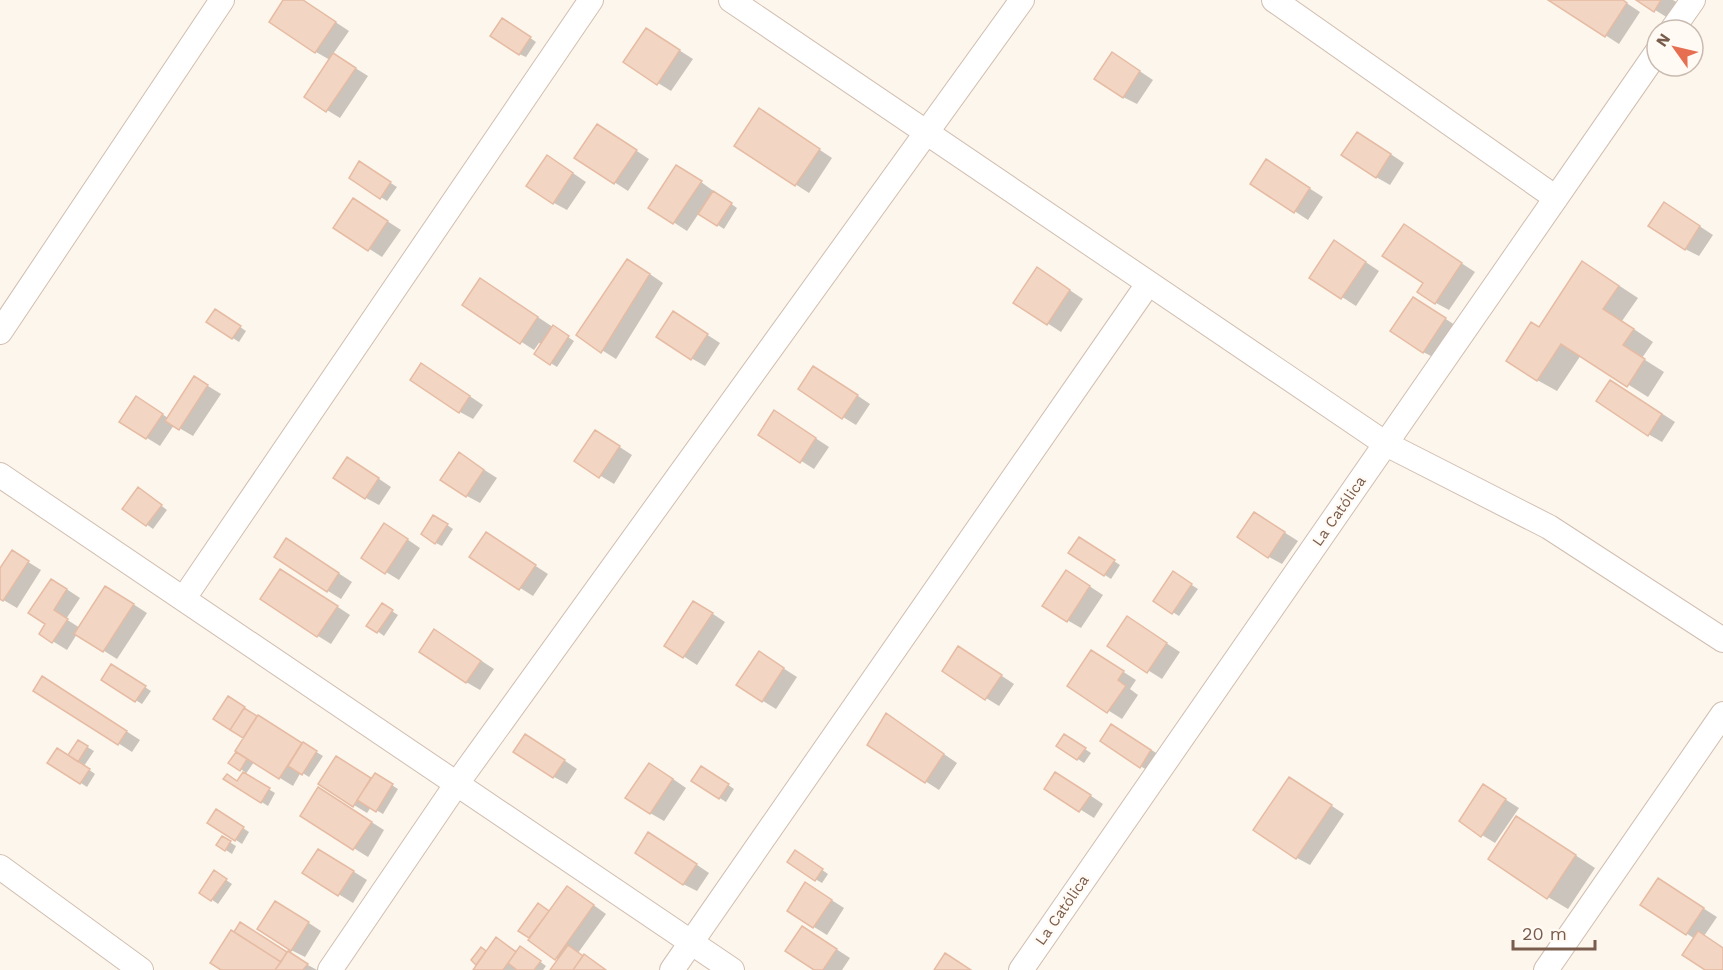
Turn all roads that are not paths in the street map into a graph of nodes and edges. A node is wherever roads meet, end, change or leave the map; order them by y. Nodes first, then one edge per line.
1 (222, 0) edge
2 (591, 0) edge
3 (731, 0) edge
4 (1022, 0) edge
5 (1274, 0) edge
6 (1693, 0) edge
7 (1680, 18) edge
8 (1645, 69) edge
9 (925, 134) junction
10 (1556, 198) junction
11 (1148, 284) junction
12 (0, 333) edge
13 (1386, 444) junction
14 (0, 475) edge
15 (184, 598) junction
16 (1723, 640) edge
17 (1723, 714) edge
18 (458, 782) junction
19 (0, 867) edge
20 (692, 942) junction
21 (141, 970) edge
22 (330, 970) edge
23 (672, 970) edge
24 (732, 970) edge
25 (1021, 970) edge
26 (1546, 970) edge

1 - 12 street
2 - 15 street
3 - 9 street
4 - 9 street
5 - 10 street
6 - 7 street
8 - 10 street, La Católica
9 - 11 street
9 - 18 street
10 - 13 street, La Católica
11 - 13 street
11 - 20 street
13 - 16 street
13 - 25 street, La Católica
14 - 15 street
15 - 18 street
17 - 26 street
18 - 20 street
18 - 22 street
19 - 21 street
20 - 23 street
20 - 24 street

